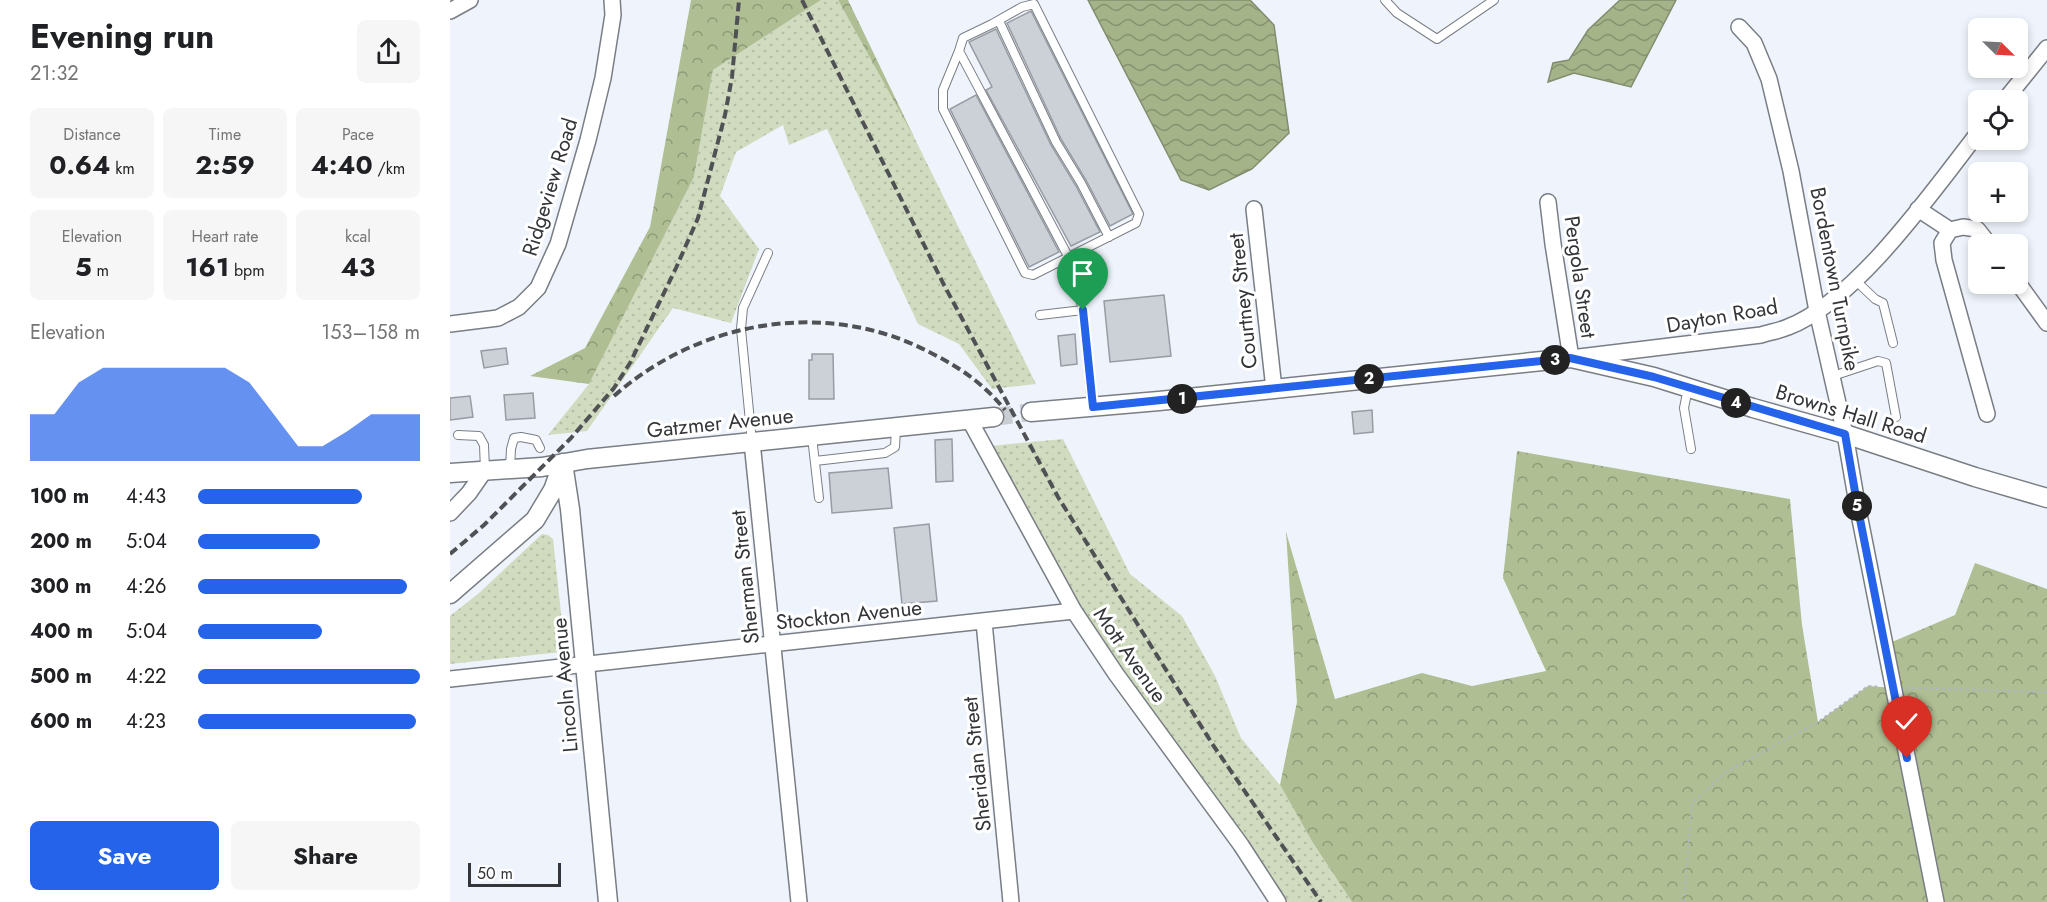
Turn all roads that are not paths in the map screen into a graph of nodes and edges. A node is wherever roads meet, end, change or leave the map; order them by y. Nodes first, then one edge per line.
1 (470, 0) edge
2 (612, 0) edge
3 (1385, 0) edge
4 (1494, 0) edge
5 (450, 11) edge
6 (999, 21) junction
7 (1738, 27) dead end
8 (2047, 48) edge
9 (959, 51) junction
10 (2013, 90) edge
11 (1968, 146) edge
12 (1548, 202) dead end
13 (1254, 209) dead end
14 (1918, 209) junction
15 (1950, 230) junction
16 (1981, 234) edge
17 (1109, 237) junction
18 (768, 253) dead end
19 (1069, 258) junction
20 (1854, 279) junction
21 (2026, 294) edge
22 (1083, 310) junction
23 (1817, 311) junction
24 (1040, 315) dead end
25 (2047, 323) edge
26 (450, 324) edge
27 (1893, 343) dead end
28 (1570, 358) junction
29 (1833, 376) junction
30 (1688, 388) junction
31 (1274, 389) junction
32 (1093, 407) junction
33 (1031, 412) tunnel mouth
34 (1987, 414) dead end
35 (994, 417) tunnel mouth
36 (1896, 417) dead end
37 (969, 419) junction
38 (896, 427) junction
39 (1845, 434) junction
40 (458, 435) dead end
41 (812, 437) junction
42 (752, 442) junction
43 (540, 448) dead end
44 (1690, 448) dead end
45 (815, 461) junction
46 (563, 464) junction
47 (510, 468) junction
48 (484, 470) junction
49 (450, 474) edge
50 (819, 498) dead end
51 (2047, 498) edge
52 (450, 513) edge
53 (450, 594) edge
54 (1074, 611) junction
55 (984, 622) junction
56 (774, 644) junction
57 (586, 665) junction
58 (450, 679) edge
59 (608, 902) edge
60 (799, 902) edge
61 (1011, 902) edge
62 (1278, 902) edge
63 (1936, 902) edge

1 - 5 street
2 - 26 street, Ridgeview Road
3 - 4 lane
6 - 9 lane
6 - 17 lane
6 - 17 lane
7 - 23 street, Bordentown Turnpike
8 - 10 street
9 - 19 lane
9 - 19 lane
11 - 14 street, Dayton Road
12 - 28 street, Pergola Street
13 - 31 street, Courtney Street
14 - 15 street
14 - 20 street, Dayton Road
15 - 16 street
15 - 34 street
17 - 19 lane
18 - 42 lane, Sherman Street
19 - 22 lane
20 - 23 street, Dayton Road
20 - 27 lane
21 - 25 street
22 - 24 lane
22 - 32 lane
23 - 28 street, Dayton Road
23 - 29 street, Bordentown Turnpike
28 - 30 street, Browns Hall Road
28 - 31 street
29 - 36 lane
29 - 39 street, Bordentown Turnpike
30 - 39 street, Browns Hall Road
30 - 44 lane
31 - 32 street
32 - 33 street
35 - 37 street, Gatzmer Avenue
37 - 38 street, Gatzmer Avenue
37 - 54 street, Mott Avenue
38 - 41 street, Gatzmer Avenue
38 - 45 lane
39 - 51 street, Browns Hall Road
39 - 63 street, Bordentown Turnpike
40 - 48 lane
41 - 42 street, Gatzmer Avenue
41 - 45 lane
42 - 46 street, Gatzmer Avenue
42 - 56 street, Sherman Street
43 - 47 lane
45 - 50 lane
46 - 47 street, Gatzmer Avenue
46 - 53 street
46 - 57 street, Lincoln Avenue
47 - 48 street, Gatzmer Avenue
48 - 49 street, Gatzmer Avenue
48 - 52 street
54 - 55 street, Stockton Avenue
54 - 62 street, Mott Avenue
55 - 56 street, Stockton Avenue
55 - 61 street, Sheridan Street
56 - 57 street, Stockton Avenue
56 - 60 street, Sherman Street
57 - 58 street, Stockton Avenue
57 - 59 street, Lincoln Avenue

